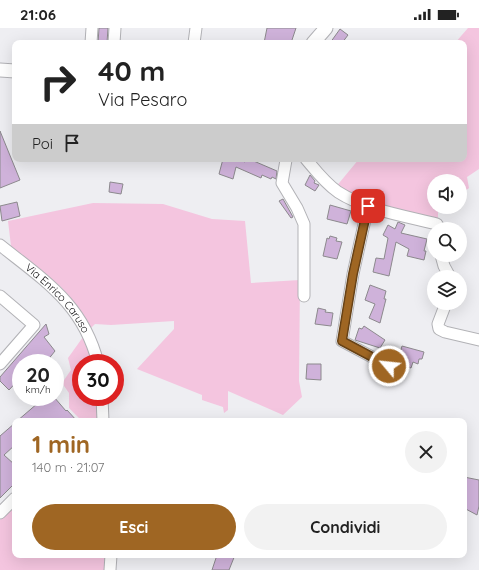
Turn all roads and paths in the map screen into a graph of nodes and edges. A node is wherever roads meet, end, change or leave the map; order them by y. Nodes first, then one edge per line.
1 (92, 28) edge
2 (115, 28) edge
3 (196, 28) edge
4 (326, 28) edge
5 (91, 40) edge
6 (114, 40) edge
7 (194, 40) edge
8 (316, 40) edge
9 (0, 70) edge
10 (12, 71) edge
11 (286, 162) edge
12 (309, 162) edge
13 (368, 206) junction
14 (429, 222) edge
15 (0, 245) edge
16 (0, 296) edge
17 (304, 296) dead end
18 (443, 310) edge
19 (479, 340) edge
20 (95, 354) edge
21 (0, 364) edge
22 (389, 366) dead end
23 (103, 406) edge
24 (104, 418) edge
25 (12, 501) edge
26 (0, 513) edge
27 (111, 558) edge
28 (110, 570) edge

1 - 5 street
2 - 6 street
3 - 7 street
4 - 8 main road
9 - 10 main road
11 - 17 street
12 - 13 street
13 - 14 street
13 - 22 street
15 - 20 street, Via Enrico Caruso
16 - 21 street
18 - 19 street
23 - 24 street
25 - 26 street
27 - 28 street

